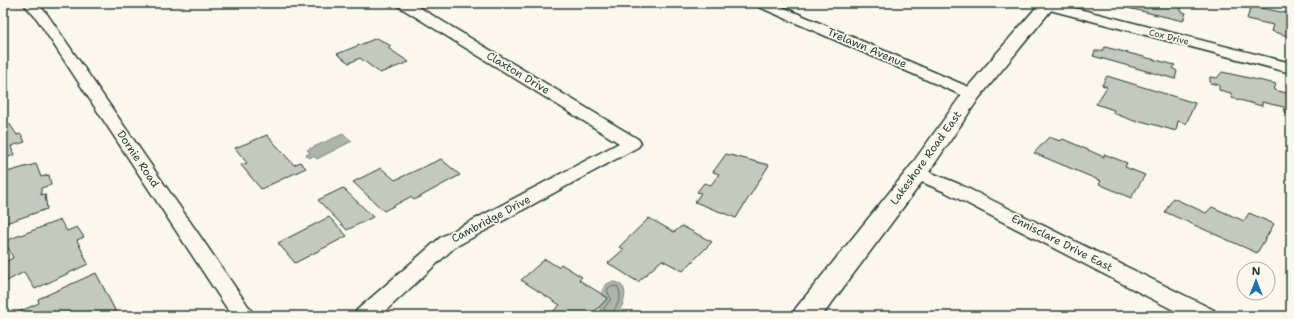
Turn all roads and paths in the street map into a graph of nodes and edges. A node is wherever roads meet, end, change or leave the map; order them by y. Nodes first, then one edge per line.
1 (30, 3) edge
2 (403, 3) edge
3 (762, 3) edge
4 (1048, 4) edge
5 (1291, 68) edge
6 (972, 94) junction
7 (632, 143) joint
8 (917, 173) junction
9 (244, 316) edge
10 (365, 316) edge
11 (806, 316) edge
12 (1206, 316) edge

1 - 9 street, Dornie Road
2 - 7 street, Claxton Drive
3 - 6 street, Trelawn Avenue
4 - 5 street, Cox Drive
4 - 6 main road, Lakeshore Road East
6 - 8 main road, Lakeshore Road East
7 - 10 street, Cambridge Drive
8 - 11 main road, Lakeshore Road East
8 - 12 street, Ennisclare Drive East

